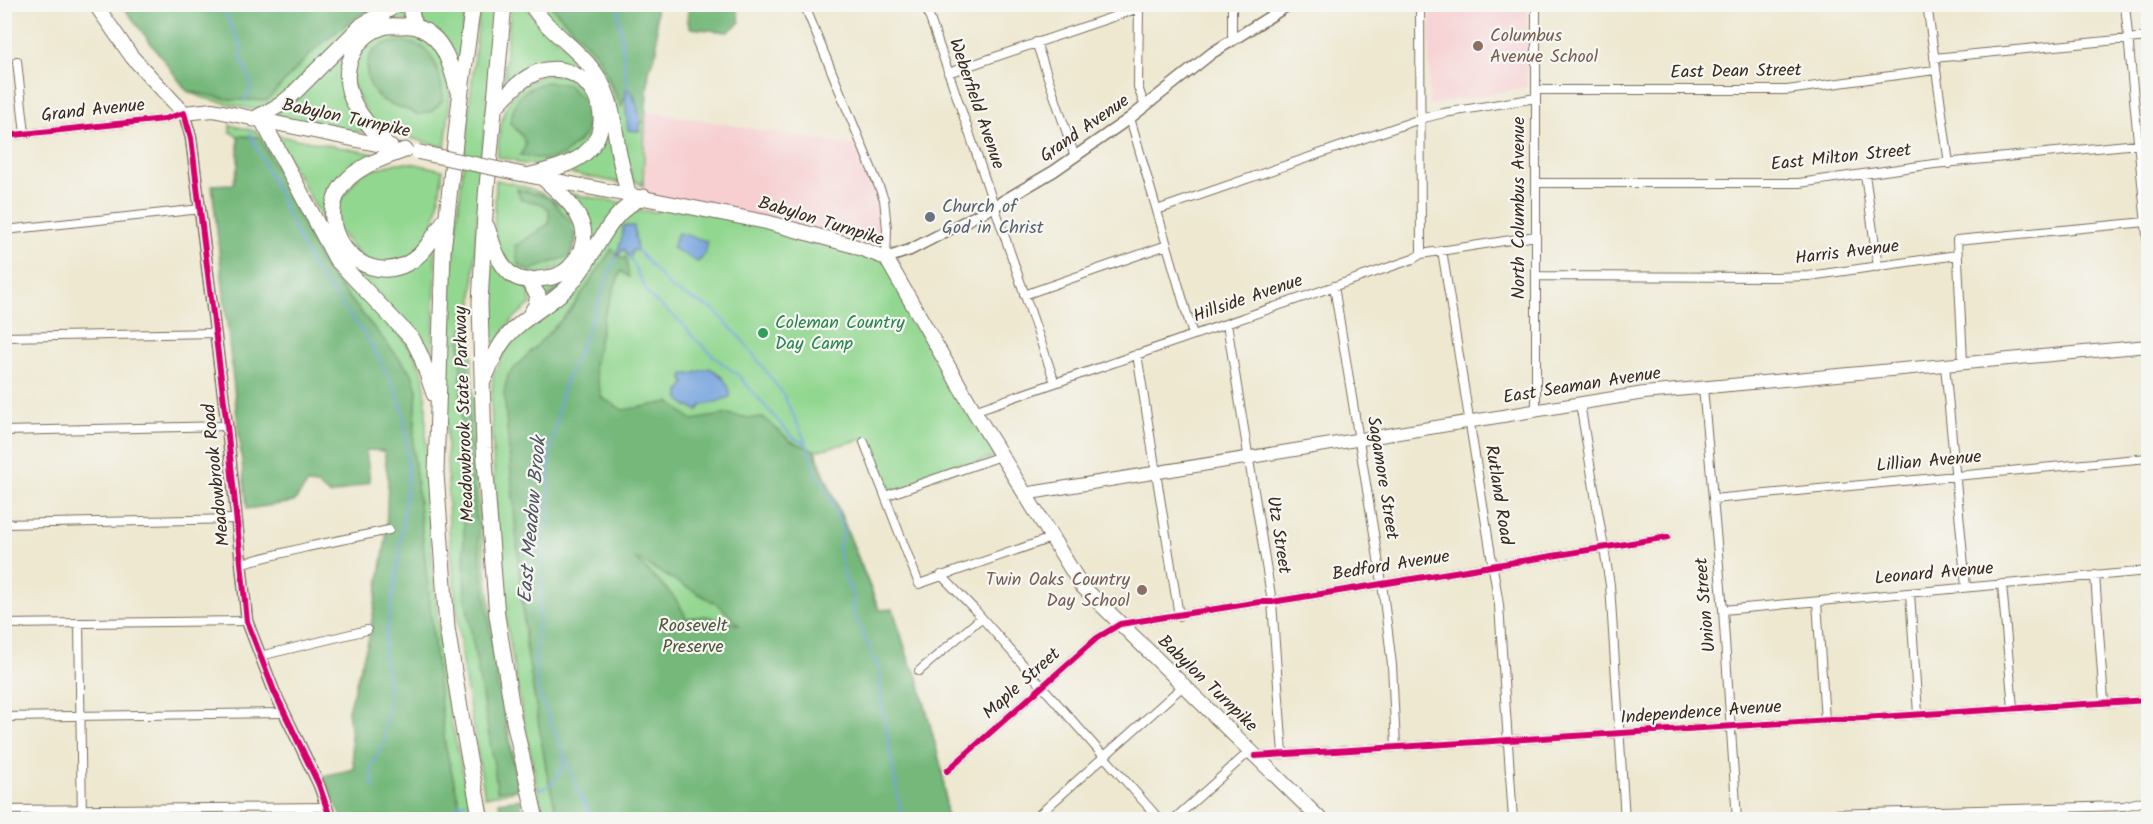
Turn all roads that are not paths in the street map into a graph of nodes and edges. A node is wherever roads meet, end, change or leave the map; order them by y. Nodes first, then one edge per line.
1 (95, 4) edge
2 (398, 4) edge
3 (414, 4) edge
4 (473, 4) edge
5 (504, 4) edge
6 (531, 4) edge
7 (804, 4) edge
8 (925, 4) edge
9 (1232, 4) edge
10 (1290, 4) edge
11 (1420, 4) edge
12 (1536, 4) edge
13 (1927, 4) edge
14 (2125, 4) edge
15 (1139, 6) edge
16 (415, 25) junction
17 (2148, 37) edge
18 (2128, 39) junction
19 (1232, 40) junction
20 (1036, 42) junction
21 (1934, 58) junction
22 (17, 61) dead end
23 (1935, 70) junction
24 (948, 73) junction
25 (1536, 94) junction
26 (460, 98) junction
27 (495, 106) junction
28 (1145, 107) junction
29 (184, 113) junction
30 (1130, 118) junction
31 (1420, 119) junction
32 (258, 120) junction
33 (25, 134) junction
34 (4, 136) edge
35 (2144, 144) edge
36 (387, 146) junction
37 (411, 151) junction
38 (1075, 157) junction
39 (1949, 164) junction
40 (1865, 174) junction
41 (530, 175) junction
42 (1536, 183) junction
43 (628, 194) junction
44 (644, 197) junction
45 (993, 207) junction
46 (201, 209) junction
47 (1157, 210) junction
48 (446, 218) junction
49 (485, 222) junction
50 (2146, 222) junction
51 (5, 230) edge
52 (1536, 236) junction
53 (1167, 245) junction
54 (2148, 246) edge
55 (1442, 250) junction
56 (1421, 254) junction
57 (1957, 255) junction
58 (886, 258) junction
59 (1878, 267) junction
60 (1536, 276) junction
61 (528, 281) junction
62 (1334, 286) junction
63 (1024, 295) junction
64 (530, 315) junction
65 (1227, 324) junction
66 (216, 333) junction
67 (1193, 335) junction
68 (4, 337) edge
69 (2148, 346) edge
70 (1137, 354) junction
71 (1964, 362) junction
72 (1945, 365) junction
73 (482, 383) junction
74 (1054, 383) junction
75 (1703, 387) junction
76 (437, 401) junction
77 (1580, 403) junction
78 (974, 411) junction
79 (1536, 411) junction
80 (1470, 421) junction
81 (227, 426) junction
82 (4, 431) edge
83 (1359, 439) junction
84 (864, 442) dead end
85 (1001, 456) junction
86 (1248, 457) junction
87 (2148, 458) edge
88 (1156, 472) junction
89 (1954, 476) junction
90 (1024, 494) junction
91 (885, 496) junction
92 (1713, 498) junction
93 (237, 519) junction
94 (4, 524) edge
95 (389, 530) dead end
96 (1668, 537) dead end
97 (1052, 538) junction
98 (1604, 547) junction
99 (242, 563) junction
100 (1493, 565) junction
101 (2148, 571) edge
102 (941, 575) junction
103 (2095, 575) junction
104 (1382, 583) junction
105 (2002, 584) junction
106 (1966, 587) junction
107 (1910, 593) junction
108 (1272, 602) junction
109 (1817, 602) junction
110 (1723, 610) junction
111 (1179, 616) junction
112 (981, 618) junction
113 (247, 621) junction
114 (79, 623) junction
115 (4, 624) edge
116 (1120, 624) junction
117 (367, 630) dead end
118 (260, 656) junction
119 (919, 671) dead end
120 (1042, 686) junction
121 (1183, 686) junction
122 (2148, 699) edge
123 (2104, 702) junction
124 (2013, 708) junction
125 (285, 713) junction
126 (1918, 714) junction
127 (80, 716) junction
128 (4, 717) edge
129 (1825, 720) junction
130 (1731, 726) junction
131 (1619, 733) junction
132 (1508, 740) junction
133 (1396, 747) junction
134 (1252, 753) junction
135 (1283, 754) junction
136 (1104, 757) junction
137 (947, 771) dead end
138 (2148, 800) edge
139 (328, 807) junction
140 (82, 809) junction
141 (4, 810) edge
142 (82, 819) edge
143 (331, 819) edge
144 (481, 819) edge
145 (536, 819) edge
146 (1033, 819) edge
147 (1160, 819) edge
148 (1173, 819) edge
149 (1321, 819) edge
150 (1512, 819) edge
151 (1625, 819) edge
152 (1737, 819) edge
153 (1815, 819) edge

1 - 29 main road
2 - 32 highway
3 - 16 highway
4 - 26 highway, Meadowbrook State Parkway
5 - 27 highway, Meadowbrook State Parkway
6 - 43 highway
7 - 58 street
8 - 24 street, Weberfield Avenue
9 - 19 street
10 - 19 street, Grand Avenue
11 - 31 street
12 - 25 street, North Columbus Avenue
13 - 21 street
14 - 18 street
15 - 20 street
15 - 28 street
16 - 26 highway
16 - 36 highway
17 - 18 street
18 - 21 street
18 - 35 street
19 - 28 street, Grand Avenue
20 - 24 street
20 - 38 street
21 - 23 street
22 - 33 street
23 - 25 street, East Dean Street
23 - 39 street
24 - 45 street, Weberfield Avenue
25 - 31 street, East Dean Street
25 - 42 street, North Columbus Avenue
26 - 48 highway, Meadowbrook State Parkway
27 - 41 highway
27 - 49 highway, Meadowbrook State Parkway
28 - 30 street, Grand Avenue
29 - 32 main road, Babylon Turnpike
29 - 33 street, Grand Avenue
29 - 46 street, Meadowbrook Road
30 - 38 street, Grand Avenue
30 - 47 street
31 - 47 street, East Dean Street
31 - 56 street
32 - 36 main road, Babylon Turnpike
32 - 76 highway
33 - 34 street, Grand Avenue
35 - 39 street, East Milton Street
35 - 50 street
36 - 37 main road, Babylon Turnpike
37 - 41 main road, Babylon Turnpike, bridge
37 - 48 highway
38 - 45 street, Grand Avenue
39 - 40 street, East Milton Street
40 - 42 street, East Milton Street
40 - 59 street
41 - 43 main road, Babylon Turnpike
41 - 61 highway
42 - 52 street, North Columbus Avenue
43 - 44 main road, Babylon Turnpike
44 - 58 main road, Babylon Turnpike
44 - 64 highway
45 - 58 street, Grand Avenue
45 - 63 street, Weberfield Avenue
46 - 51 street
46 - 66 street, Meadowbrook Road
47 - 53 street
48 - 76 highway, Meadowbrook State Parkway
49 - 61 highway
49 - 73 highway, Meadowbrook State Parkway
50 - 54 street
50 - 57 street
52 - 55 street, Hillside Avenue
52 - 60 street, North Columbus Avenue
53 - 63 street
53 - 67 street
55 - 56 street, Hillside Avenue
55 - 80 street, Rutland Road
56 - 62 street, Hillside Avenue
57 - 59 street, Harris Avenue
57 - 71 street
58 - 78 main road, Babylon Turnpike
59 - 60 street, Harris Avenue
60 - 79 street, North Columbus Avenue
61 - 64 highway
62 - 65 street, Hillside Avenue
62 - 83 street, Sagamore Street
63 - 74 street, Weberfield Avenue
64 - 73 highway
65 - 67 street, Hillside Avenue
65 - 86 street, Utz Street
66 - 68 street
66 - 81 street, Meadowbrook Road
67 - 70 street, Hillside Avenue
69 - 71 main road, East Seaman Avenue
70 - 74 street, Hillside Avenue
70 - 88 street
71 - 72 main road, East Seaman Avenue
72 - 75 main road, East Seaman Avenue
72 - 89 street
73 - 145 highway, Meadowbrook State Parkway
74 - 78 street, Hillside Avenue
75 - 77 main road, East Seaman Avenue
75 - 92 street, Union Street
76 - 144 highway, Meadowbrook State Parkway
77 - 79 main road, East Seaman Avenue
77 - 98 street
78 - 85 main road, Babylon Turnpike
79 - 80 main road, East Seaman Avenue
80 - 83 main road, East Seaman Avenue
80 - 100 street, Rutland Road
81 - 82 street
81 - 93 street, Meadowbrook Road
83 - 86 main road, East Seaman Avenue
83 - 104 street, Sagamore Street
84 - 91 street
85 - 90 main road, Babylon Turnpike
85 - 91 street
86 - 88 main road, East Seaman Avenue
86 - 108 street, Utz Street
87 - 89 street, Lillian Avenue
88 - 90 main road, East Seaman Avenue
88 - 111 street
89 - 92 street, Lillian Avenue
89 - 106 street
90 - 97 main road, Babylon Turnpike
91 - 102 street
92 - 110 street, Union Street
93 - 94 street
93 - 99 street, Meadowbrook Road
95 - 99 street
96 - 98 street, Bedford Avenue
97 - 102 street
97 - 116 main road, Babylon Turnpike
98 - 100 street, Bedford Avenue
98 - 131 street
99 - 113 street, Meadowbrook Road
100 - 104 street, Bedford Avenue
100 - 132 street, Rutland Road
101 - 103 street, Leonard Avenue
102 - 112 street
103 - 105 street, Leonard Avenue
103 - 123 street
104 - 108 street, Bedford Avenue
104 - 133 street, Sagamore Street
105 - 106 street, Leonard Avenue
105 - 124 street
106 - 107 street, Leonard Avenue
107 - 109 street, Leonard Avenue
107 - 126 street
108 - 111 street, Bedford Avenue
108 - 135 street, Utz Street
109 - 110 street, Leonard Avenue
109 - 129 street
110 - 130 street, Union Street
111 - 116 street, Bedford Avenue
112 - 119 street
112 - 120 street
113 - 114 street
113 - 118 street, Meadowbrook Road
114 - 115 street
114 - 127 street
116 - 120 street, Maple Street
116 - 121 main road, Babylon Turnpike
117 - 118 street
118 - 125 street, Meadowbrook Road
120 - 136 street
120 - 137 street, Maple Street
121 - 134 main road, Babylon Turnpike
121 - 136 street
122 - 123 street, Independence Avenue
123 - 124 street, Independence Avenue
124 - 126 street, Independence Avenue
125 - 127 street
125 - 139 street, Meadowbrook Road
126 - 129 street, Independence Avenue
127 - 128 street
127 - 140 street
129 - 130 street, Independence Avenue
130 - 131 street, Independence Avenue
130 - 152 street, Union Street
131 - 132 street, Independence Avenue
131 - 151 street
132 - 133 street, Independence Avenue
132 - 150 street, Rutland Road
133 - 135 street, Independence Avenue
134 - 135 street, Independence Avenue
134 - 148 street
134 - 149 main road, Babylon Turnpike
136 - 146 street
136 - 147 street
138 - 153 street
139 - 140 street
139 - 143 street, Meadowbrook Road
140 - 141 street
140 - 142 street

